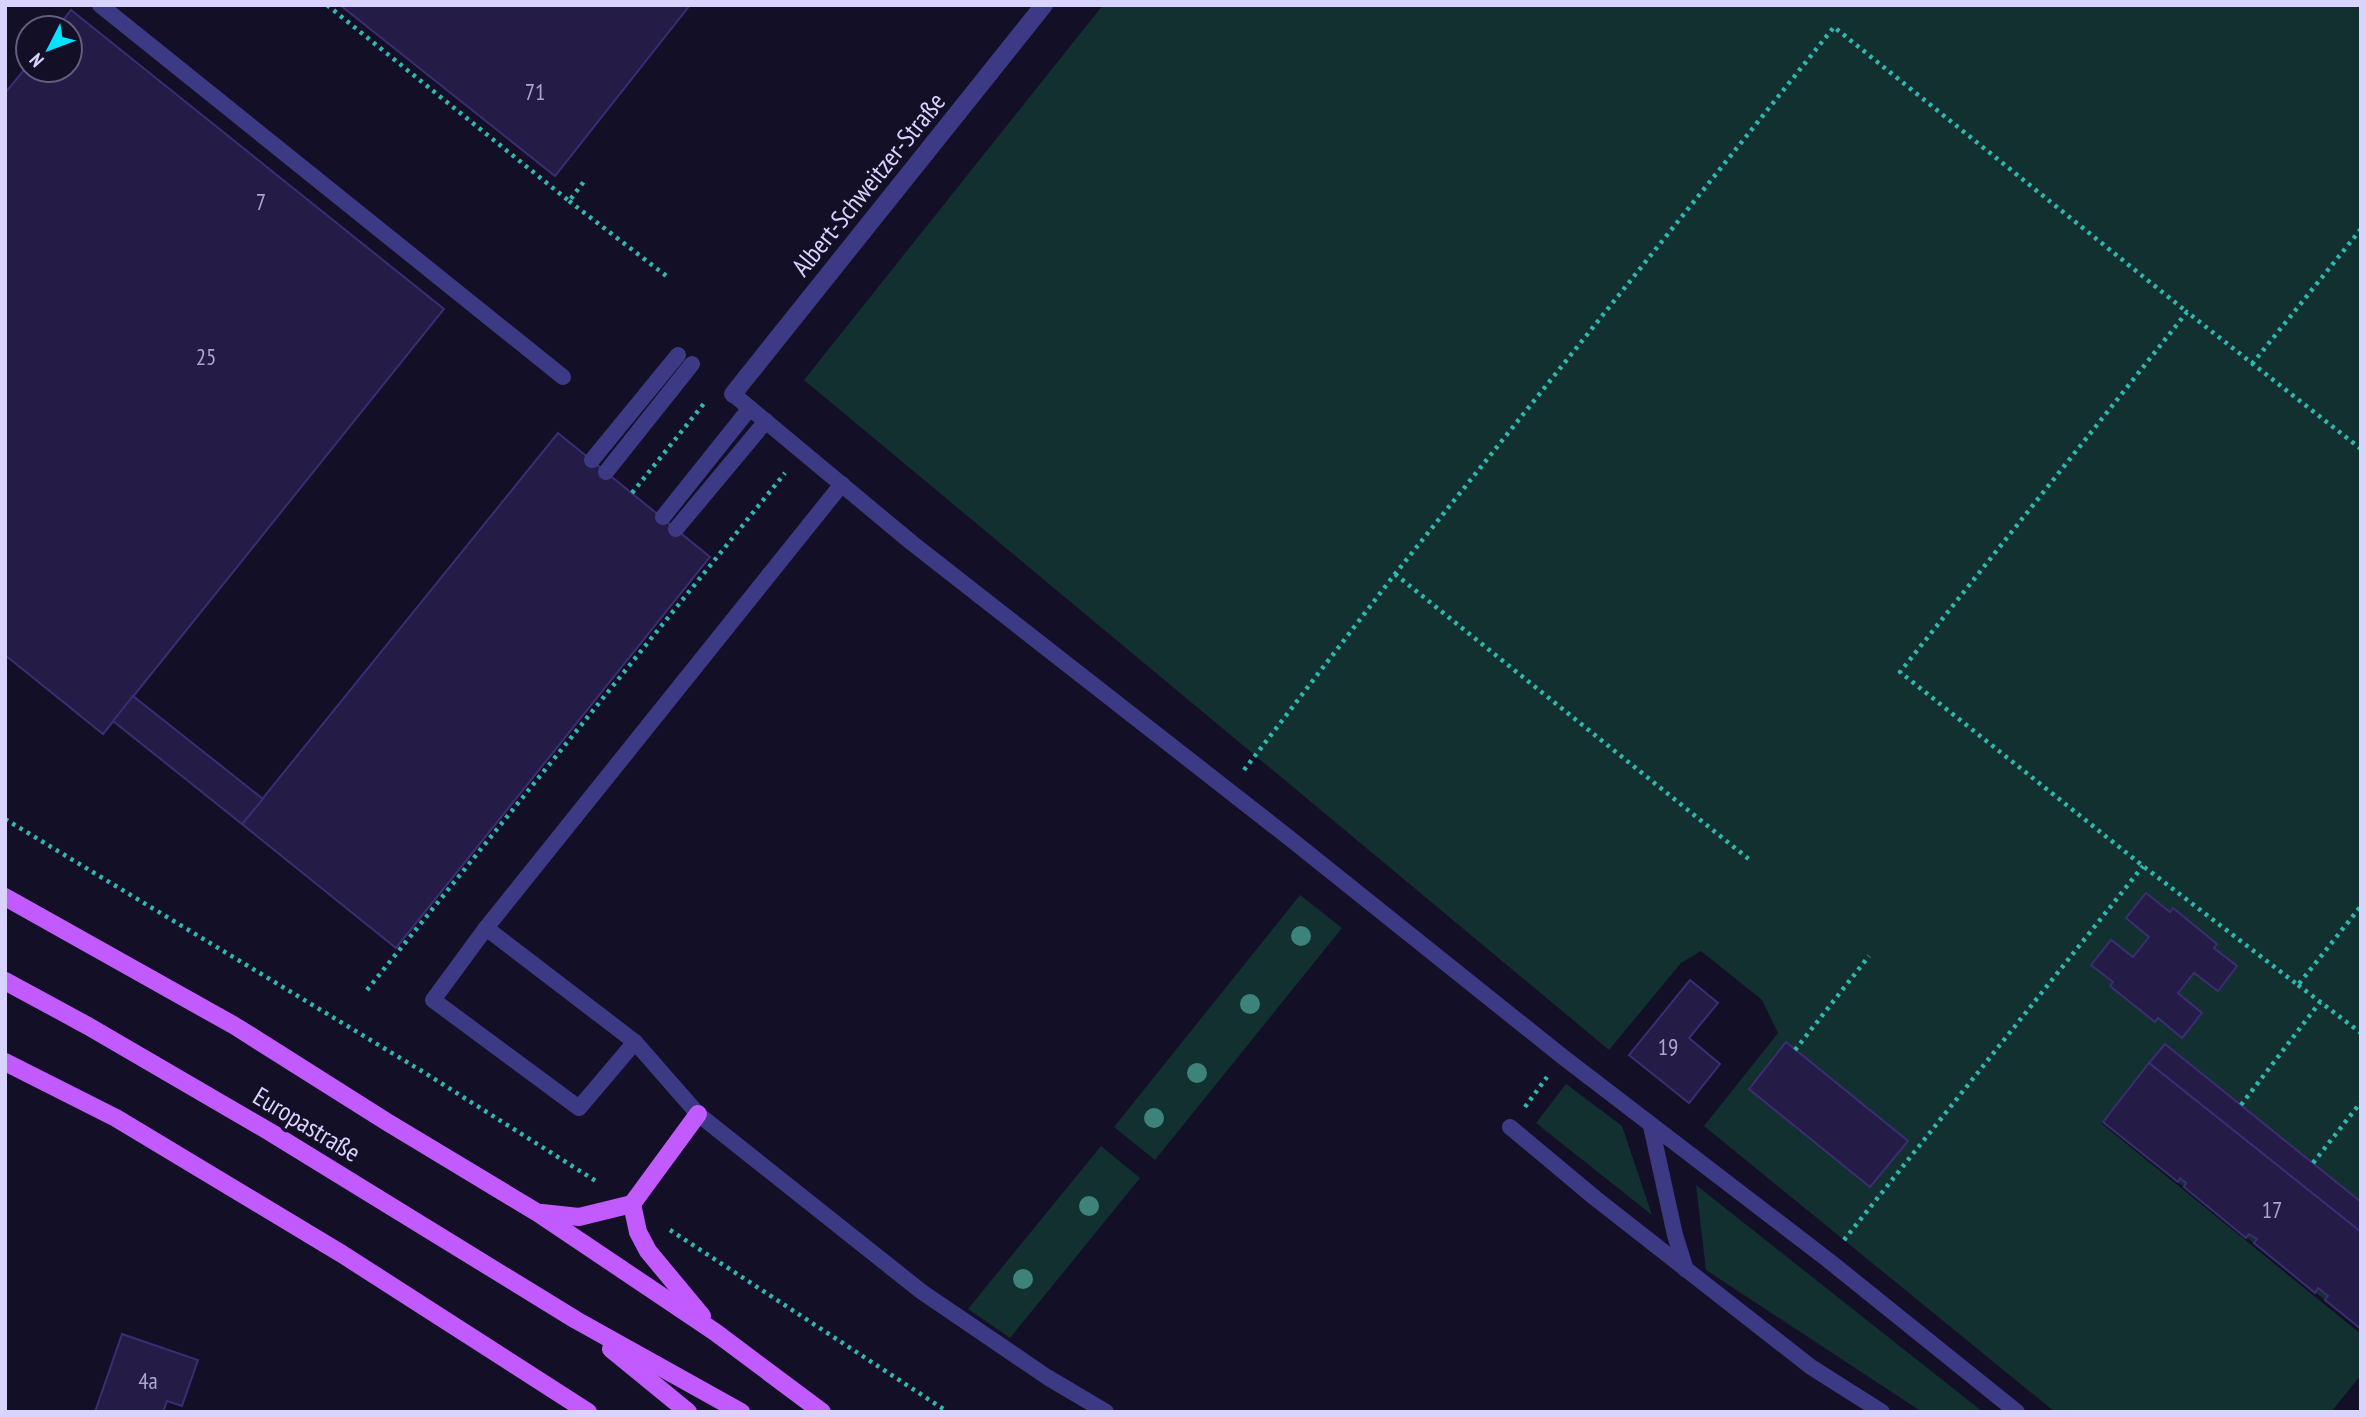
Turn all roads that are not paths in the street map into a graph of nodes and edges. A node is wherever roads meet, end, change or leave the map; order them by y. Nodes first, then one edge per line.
1 (100, 5) edge
2 (1044, 5) edge
3 (678, 355) dead end
4 (692, 364) dead end
5 (563, 377) dead end
6 (733, 394) joint
7 (750, 408) junction
8 (766, 421) junction
9 (592, 460) dead end
10 (606, 472) dead end
11 (842, 484) junction
12 (663, 517) dead end
13 (676, 529) dead end
14 (5, 897) edge
15 (486, 929) junction
16 (5, 981) edge
17 (635, 1042) junction
18 (5, 1062) edge
19 (698, 1114) junction
20 (1651, 1126) junction
21 (1510, 1127) road end
22 (632, 1204) junction
23 (538, 1213) junction
24 (1686, 1270) junction
25 (576, 1320) junction
26 (715, 1332) junction
27 (587, 1412) edge
28 (688, 1412) edge
29 (741, 1412) edge
30 (822, 1412) edge
31 (1106, 1412) edge
32 (1882, 1412) edge
33 (2017, 1412) edge

1 - 5 lane
2 - 6 street, Albert-Schweitzer-Straße
3 - 9 lane
4 - 10 lane
6 - 7 lane
7 - 8 lane
7 - 12 lane
8 - 11 lane
8 - 13 lane
11 - 15 lane
11 - 20 lane
14 - 23 main road
15 - 17 lane
15 - 17 lane
16 - 25 main road, Europastraße
17 - 19 lane
18 - 27 main road
19 - 22 main road
19 - 31 lane
20 - 24 lane
20 - 33 lane
21 - 24 lane
22 - 23 main road
22 - 26 main road
23 - 26 main road
24 - 32 lane
25 - 28 main road, Europastraße
25 - 29 main road, Europastraße
26 - 30 main road

